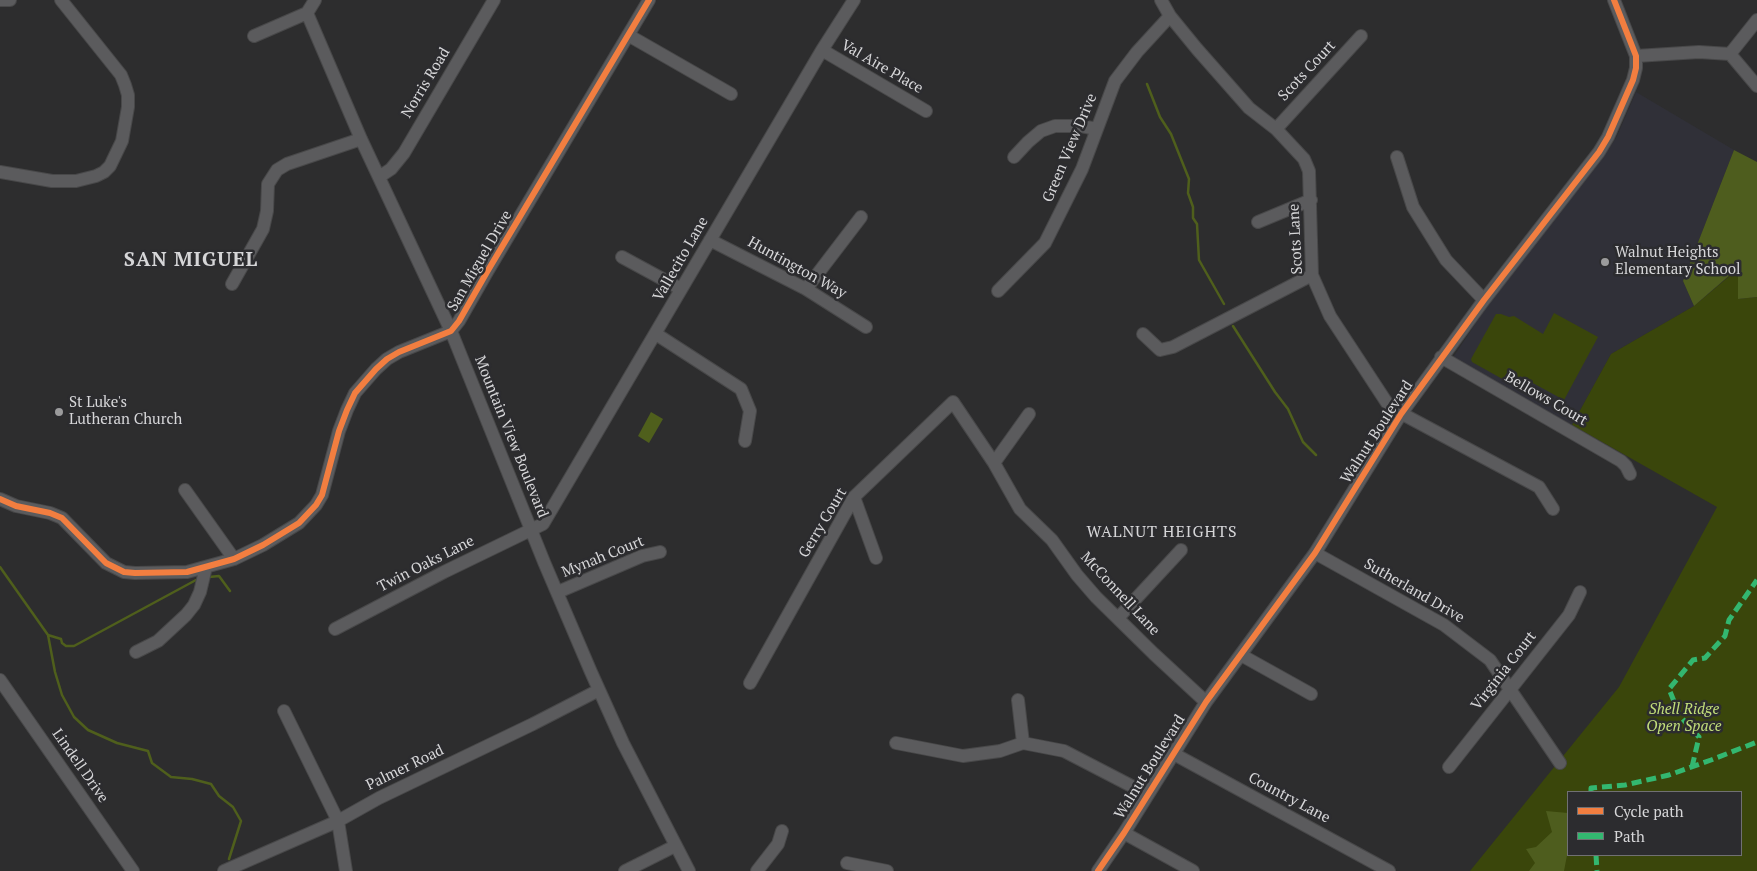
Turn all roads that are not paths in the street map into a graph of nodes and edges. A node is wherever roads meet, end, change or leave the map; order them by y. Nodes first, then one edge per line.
1 (0, 0) edge
2 (10, 0) edge
3 (61, 0) edge
4 (315, 0) edge
5 (494, 0) edge
6 (649, 0) edge
7 (854, 0) edge
8 (1161, 0) edge
9 (1614, 0) edge
10 (307, 13) junction
11 (1170, 16) junction
12 (1757, 20) edge
13 (628, 35) junction
14 (254, 36) dead end
15 (1361, 36) dead end
16 (822, 50) junction
17 (1730, 54) junction
18 (1636, 56) junction
19 (1757, 86) edge
20 (731, 94) dead end
21 (926, 111) dead end
22 (1097, 129) junction
23 (1276, 129) junction
24 (361, 139) junction
25 (1014, 157) dead end
26 (1397, 157) dead end
27 (0, 172) edge
28 (379, 177) junction
29 (1311, 200) junction
30 (861, 217) dead end
31 (1258, 222) dead end
32 (710, 240) junction
33 (622, 257) dead end
34 (1312, 275) junction
35 (232, 284) dead end
36 (681, 289) junction
37 (806, 289) junction
38 (998, 291) dead end
39 (1484, 300) junction
40 (866, 327) dead end
41 (451, 331) junction
42 (656, 334) junction
43 (1143, 334) dead end
44 (1441, 357) junction
45 (953, 402) joint
46 (1029, 414) dead end
47 (1401, 414) junction
48 (744, 441) dead end
49 (994, 464) junction
50 (1630, 474) dead end
51 (185, 490) dead end
52 (854, 497) junction
53 (0, 499) edge
54 (1553, 509) dead end
55 (532, 530) junction
56 (1181, 550) dead end
57 (660, 552) dead end
58 (1315, 553) junction
59 (876, 558) dead end
60 (234, 559) junction
61 (206, 567) junction
62 (558, 592) junction
63 (1580, 592) dead end
64 (1118, 618) junction
65 (335, 629) dead end
66 (136, 652) dead end
67 (1241, 655) junction
68 (0, 680) edge
69 (750, 683) dead end
70 (1510, 689) junction
71 (599, 690) junction
72 (1311, 694) dead end
73 (1018, 700) dead end
74 (1206, 702) junction
75 (284, 711) dead end
76 (896, 743) dead end
77 (1023, 743) junction
78 (1174, 754) junction
79 (1560, 763) dead end
80 (1449, 767) dead end
81 (1147, 794) junction
82 (338, 821) junction
83 (782, 831) dead end
84 (1124, 833) junction
85 (675, 846) junction
86 (847, 863) dead end
87 (133, 871) edge
88 (224, 871) edge
89 (346, 871) edge
90 (625, 871) edge
91 (689, 871) edge
92 (757, 871) edge
93 (887, 871) edge
94 (1098, 871) edge
95 (1193, 871) edge
96 (1389, 871) edge

1 - 2 street
3 - 27 street
4 - 10 street
5 - 28 street, Norris Road
6 - 13 street, San Miguel Drive
7 - 16 street, Vallecito Lane
8 - 11 street, Scots Lane
9 - 18 street
10 - 14 street
10 - 24 street, Mountain View Boulevard
11 - 22 street, Green View Drive
11 - 23 street, Scots Lane
12 - 17 street
13 - 20 street
13 - 41 street, San Miguel Drive
15 - 23 street, Scots Court
16 - 21 street, Val Aire Place
16 - 32 street, Vallecito Lane
17 - 18 street
17 - 19 street
18 - 39 street, Walnut Boulevard
22 - 25 street
22 - 38 street, Green View Drive
23 - 29 street, Scots Lane
24 - 28 street, Mountain View Boulevard
24 - 35 street
26 - 39 street
28 - 41 street, Mountain View Boulevard
29 - 31 street
29 - 34 street, Scots Lane
30 - 37 street
32 - 36 street, Vallecito Lane
32 - 37 street, Huntington Way
33 - 36 street
34 - 43 street
34 - 47 street, Scots Lane
36 - 42 street, Vallecito Lane
37 - 40 street, Huntington Way
39 - 44 street, Walnut Boulevard
41 - 55 street, Mountain View Boulevard
41 - 60 street, San Miguel Drive
42 - 48 street
42 - 55 street, Vallecito Lane
44 - 47 street, Walnut Boulevard
44 - 50 street, Bellows Court
45 - 49 street, McConnell Lane
45 - 52 street, Gerry Court
46 - 49 street
47 - 54 street, Scots Lane
47 - 58 street, Walnut Boulevard
49 - 64 street, McConnell Lane
51 - 60 street
52 - 59 street
52 - 69 street, Gerry Court
53 - 61 street, San Miguel Drive
55 - 62 street, Mountain View Boulevard
55 - 65 street, Twin Oaks Lane
56 - 64 street
57 - 62 street, Mynah Court
58 - 67 street, Walnut Boulevard
58 - 70 street, Sutherland Drive
60 - 61 street, San Miguel Drive
61 - 66 street
62 - 71 street, Mountain View Boulevard
63 - 70 street, Virginia Court
64 - 74 street, McConnell Lane
67 - 72 street
67 - 74 street, Walnut Boulevard
68 - 87 street, Lindell Drive
70 - 79 street, Sutherland Drive
70 - 80 street, Virginia Court
71 - 82 street, Palmer Road
71 - 85 street, Mountain View Boulevard
73 - 77 street
74 - 78 street, Walnut Boulevard
75 - 82 street
76 - 77 street
77 - 81 street
78 - 81 street, Walnut Boulevard
78 - 96 street, Country Lane
81 - 84 street, Walnut Boulevard
82 - 88 street, Palmer Road
82 - 89 street
83 - 92 street
84 - 94 street, Walnut Boulevard
84 - 95 street
85 - 90 street
85 - 91 street, Mountain View Boulevard
86 - 93 street

